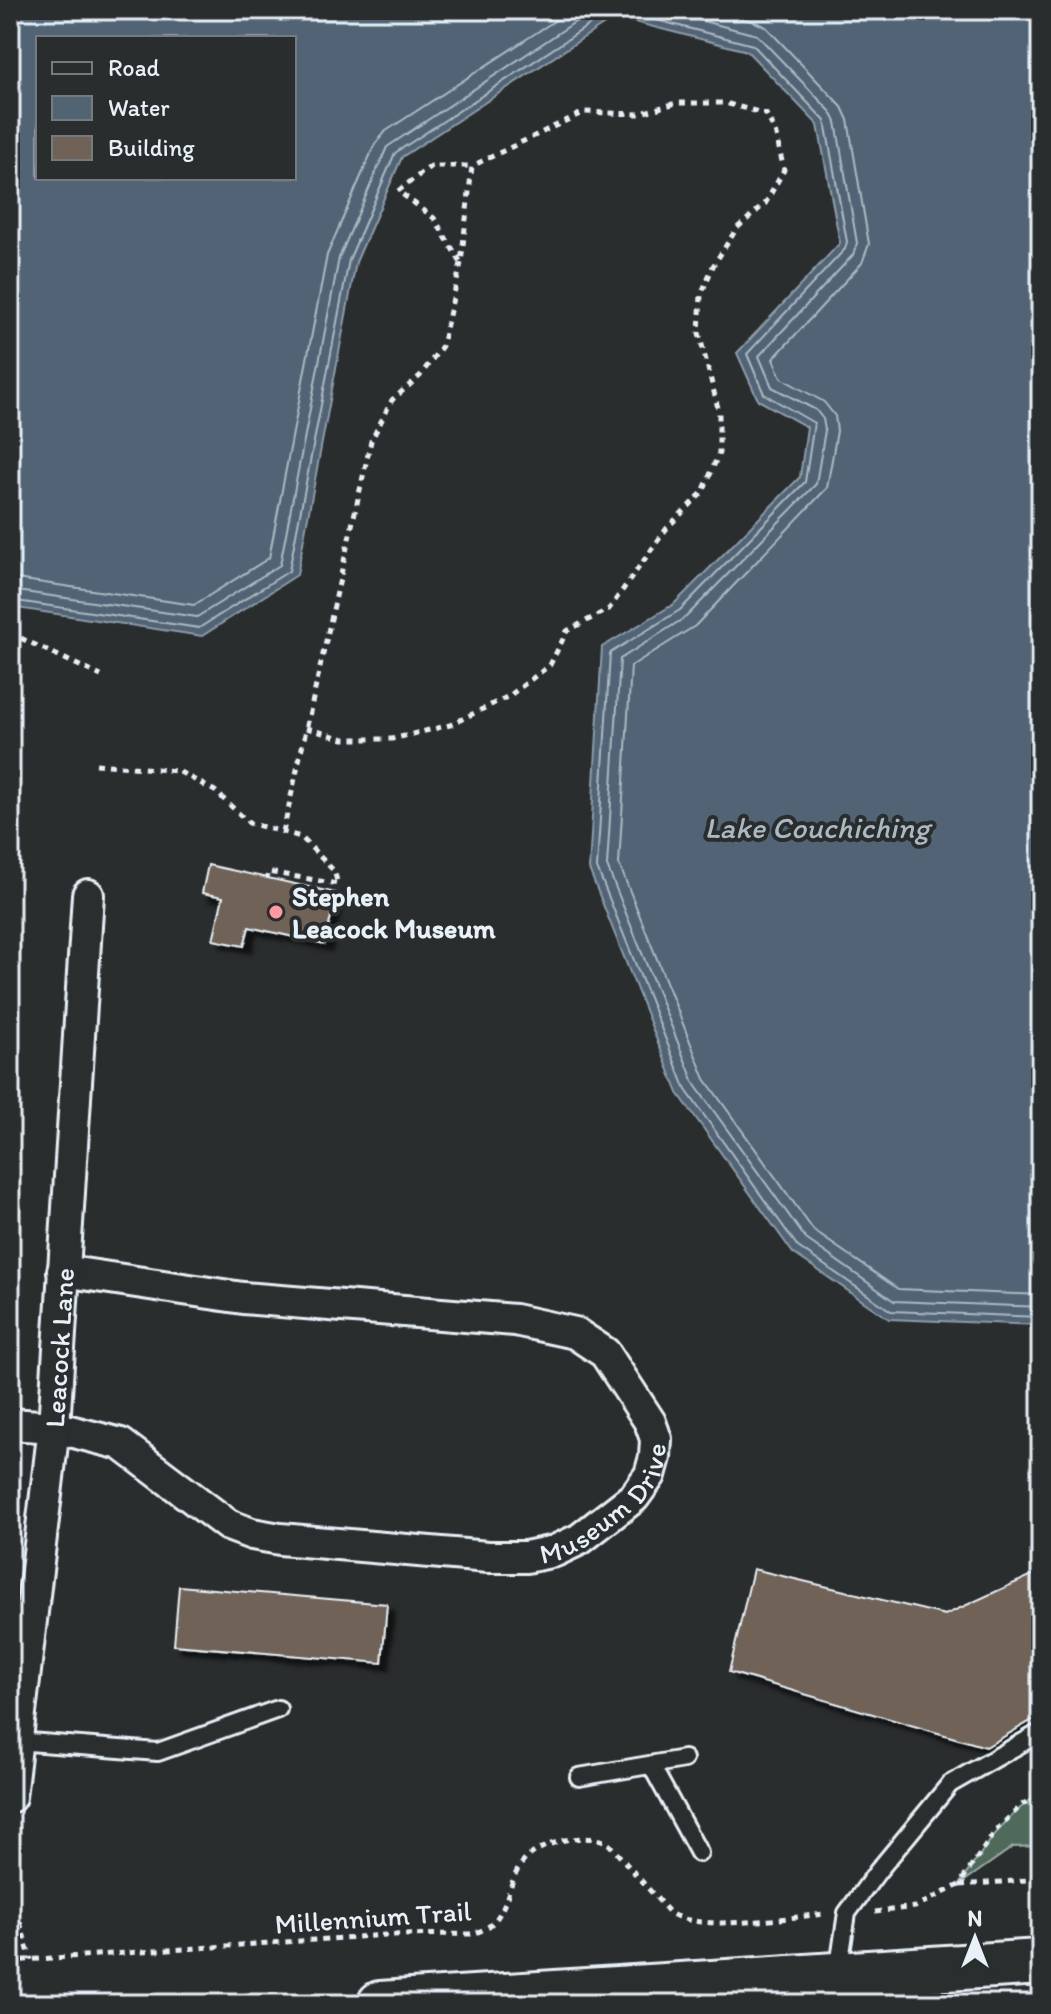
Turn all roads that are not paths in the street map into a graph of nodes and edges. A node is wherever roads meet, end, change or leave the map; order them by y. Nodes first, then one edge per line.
1 (88, 895) dead end
2 (63, 1271) junction
3 (10, 1424) edge
4 (54, 1427) junction
5 (278, 1709) dead end
6 (1041, 1732) edge
7 (16, 1741) junction
8 (684, 1759) dead end
9 (651, 1765) junction
10 (579, 1777) dead end
11 (10, 1797) edge
12 (699, 1853) dead end
13 (1041, 1962) edge
14 (838, 1974) junction
15 (593, 1997) edge
16 (380, 2004) edge

1 - 2 street, Leacock Lane
2 - 4 street, Leacock Lane
2 - 4 street, Museum Drive
3 - 4 street, Museum Drive
4 - 7 street, Leacock Lane
5 - 7 lane
6 - 14 lane
7 - 11 street, Leacock Lane
8 - 9 lane
9 - 10 lane
9 - 12 lane
13 - 14 main road
14 - 15 main road
15 - 16 main road

